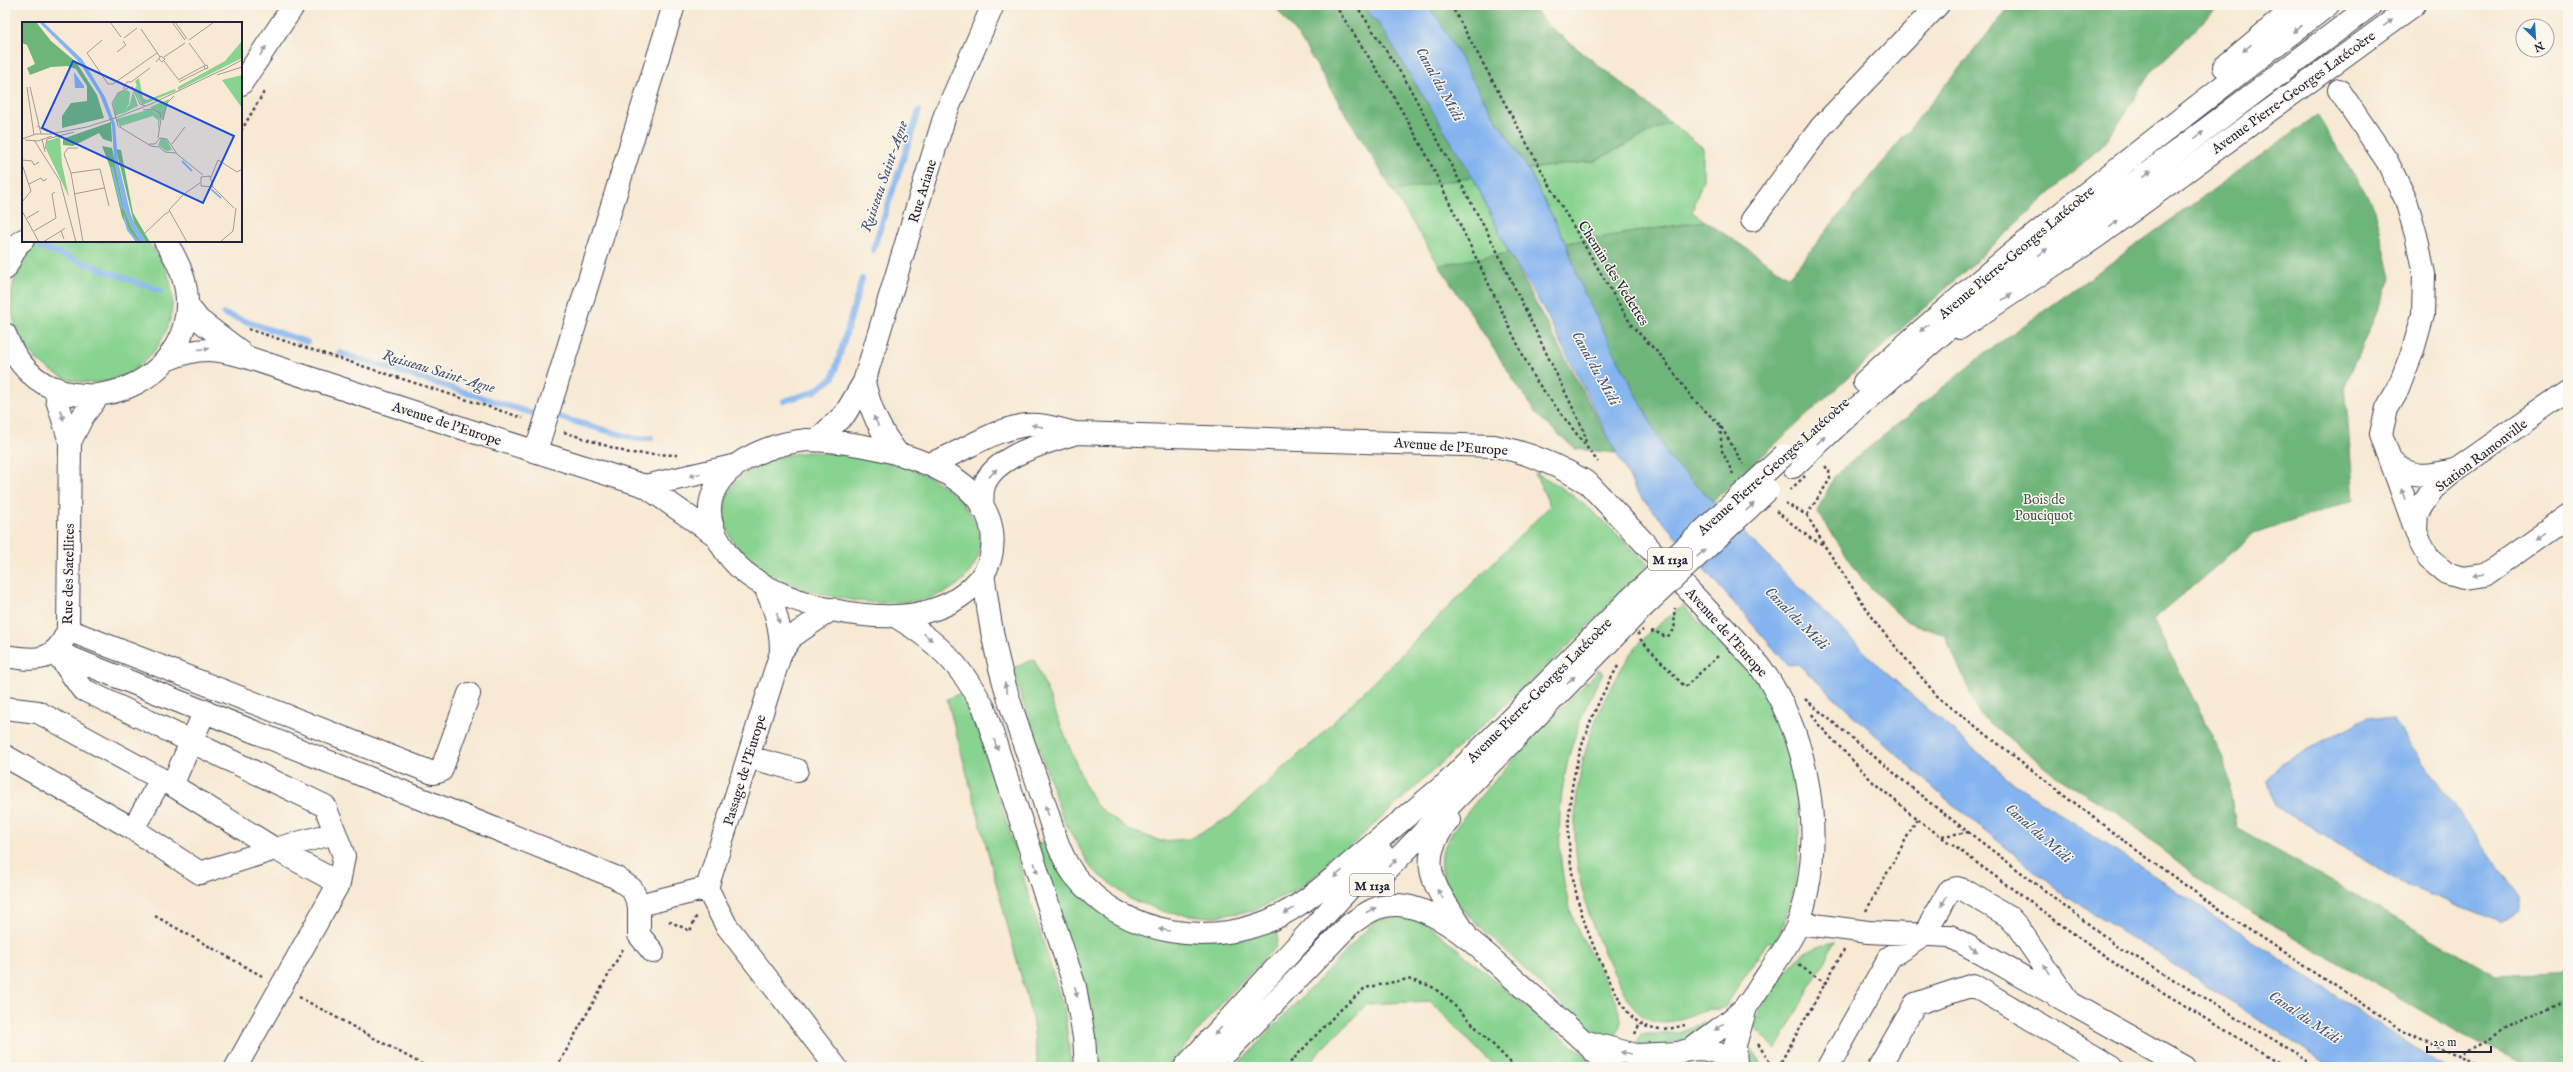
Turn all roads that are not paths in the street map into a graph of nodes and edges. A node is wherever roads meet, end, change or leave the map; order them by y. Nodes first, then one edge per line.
1 (294, 5) edge
2 (674, 5) edge
3 (993, 5) edge
4 (1938, 5) edge
5 (2298, 5) edge
6 (2328, 5) edge
7 (2371, 5) edge
8 (2414, 5) edge
9 (242, 83) edge
10 (2339, 90) tunnel mouth
11 (2061, 213) junction
12 (1752, 220) dead end
13 (166, 242) edge
14 (15, 246) edge
15 (5, 269) edge
16 (187, 305) junction
17 (5, 334) edge
18 (1915, 357) junction
19 (249, 358) junction
20 (166, 360) junction
21 (864, 382) junction
22 (56, 388) junction
23 (2568, 391) edge
24 (99, 395) junction
25 (1075, 433) junction
26 (818, 440) junction
27 (70, 442) junction
28 (536, 451) junction
29 (898, 454) junction
30 (2390, 459) junction
31 (1788, 461) junction
32 (928, 464) junction
33 (733, 466) junction
34 (2457, 469) junction
35 (645, 486) junction
36 (982, 508) junction
37 (2568, 516) edge
38 (2416, 530) junction
39 (715, 535) junction
40 (983, 574) junction
41 (764, 585) junction
42 (1636, 604) junction
43 (832, 609) junction
44 (895, 616) junction
45 (68, 630) junction
46 (56, 652) junction
47 (781, 652) junction
48 (5, 656) edge
49 (469, 694) dead end
50 (5, 708) edge
51 (1544, 708) junction
52 (205, 711) junction
53 (192, 742) junction
54 (5, 756) edge
55 (748, 757) junction
56 (797, 770) dead end
57 (166, 782) junction
58 (1443, 786) junction
59 (132, 829) junction
60 (335, 833) junction
61 (274, 849) junction
62 (339, 883) junction
63 (707, 888) junction
64 (639, 905) junction
65 (1798, 923) junction
66 (1923, 936) junction
67 (1468, 939) junction
68 (653, 952) dead end
69 (2068, 1001) junction
70 (1747, 1004) junction
71 (1584, 1041) junction
72 (1685, 1052) junction
73 (1736, 1066) edge
74 (236, 1067) edge
75 (836, 1067) edge
76 (1086, 1067) edge
77 (1185, 1067) edge
78 (1206, 1067) edge
79 (1212, 1067) edge
80 (1610, 1067) edge
81 (1662, 1067) edge
82 (1828, 1067) edge
83 (1879, 1067) edge
84 (2112, 1067) edge
85 (2184, 1067) edge

9 -> 1 street
2 - 28 street
3 - 21 street, Rue Ariane
4 - 12 street
5 -> 11 street
6 -> 11 street, Avenue Pierre-Georges Latécoère
18 -> 7 street, Avenue Pierre-Georges Latécoère
18 -> 8 street, Avenue Pierre-Georges Latécoère
10 - 30 street
11 -> 31 street, Avenue Pierre-Georges Latécoère
13 - 16 street
14 - 15 street
16 - 19 street, Avenue de l'Europe
16 - 20 street
17 - 22 street
31 -> 18 street, Avenue Pierre-Georges Latécoère
20 -> 19 street, Avenue de l'Europe
19 - 28 street, Avenue de l'Europe
20 - 24 street
21 - 26 street, Rue Ariane
29 -> 21 street
22 - 24 street
22 -> 27 street, Rue des Satellites
23 - 34 street, Station Ramonville
24 - 27 street, Rue des Satellites
25 -> 32 street, Avenue de l'Europe
36 -> 25 street, Avenue de l'Europe
25 - 65 street, Avenue de l'Europe
26 - 29 street, Avenue de l'Europe
26 - 33 street, Avenue de l'Europe
27 - 45 street, Rue des Satellites
28 - 35 street, Avenue de l'Europe
29 - 32 street, Avenue de l'Europe
30 - 34 street
38 -> 30 street
31 - 42 street, Avenue Pierre-Georges Latécoère / M 113a, bridge
32 - 36 street, Avenue de l'Europe
33 -> 35 street, Avenue de l'Europe
33 - 39 street, Avenue de l'Europe
34 - 38 street, Station Ramonville
35 - 39 street, Avenue de l'Europe
36 - 40 street, Avenue de l'Europe
37 -> 38 street
39 - 41 street, Avenue de l'Europe
40 - 44 street, Avenue de l'Europe
58 -> 40 street
41 - 43 street, Avenue de l'Europe
41 -> 47 street, Passage de l'Europe
51 -> 42 street, Avenue Pierre-Georges Latécoère / M 113a
42 - 58 street, Avenue Pierre-Georges Latécoère / M 113a
43 - 44 street, Avenue de l'Europe
43 - 47 street, Passage de l'Europe
44 -> 76 street
45 - 46 street, Rue des Satellites
45 - 49 street
46 - 48 street
46 - 52 street
46 - 53 street
47 - 55 street, Passage de l'Europe
50 - 57 street
67 -> 51 street
78 -> 51 street, Avenue Pierre-Georges Latécoère / M 113a
52 - 53 street
52 - 64 street
53 - 57 street
53 - 60 street
54 - 59 street
55 - 56 street
55 - 63 street, Passage de l'Europe
57 - 59 street
57 - 61 street
58 -> 77 street, Avenue Pierre-Georges Latécoère / M 113a
59 - 61 street
60 - 61 street
60 - 62 street
61 - 62 street
62 - 74 street
63 - 64 street
63 - 75 street
64 - 68 street
65 - 66 street
65 - 70 street, Avenue de l'Europe
66 -> 69 street
69 -> 66 street
66 - 82 street
67 - 71 street
79 -> 67 street
69 - 85 street
70 -> 72 street, Avenue de l'Europe
70 - 73 street, Avenue de l'Europe
72 -> 71 street
71 - 80 street
72 - 73 street
72 - 81 street, Avenue de l'Europe
83 - 84 street

